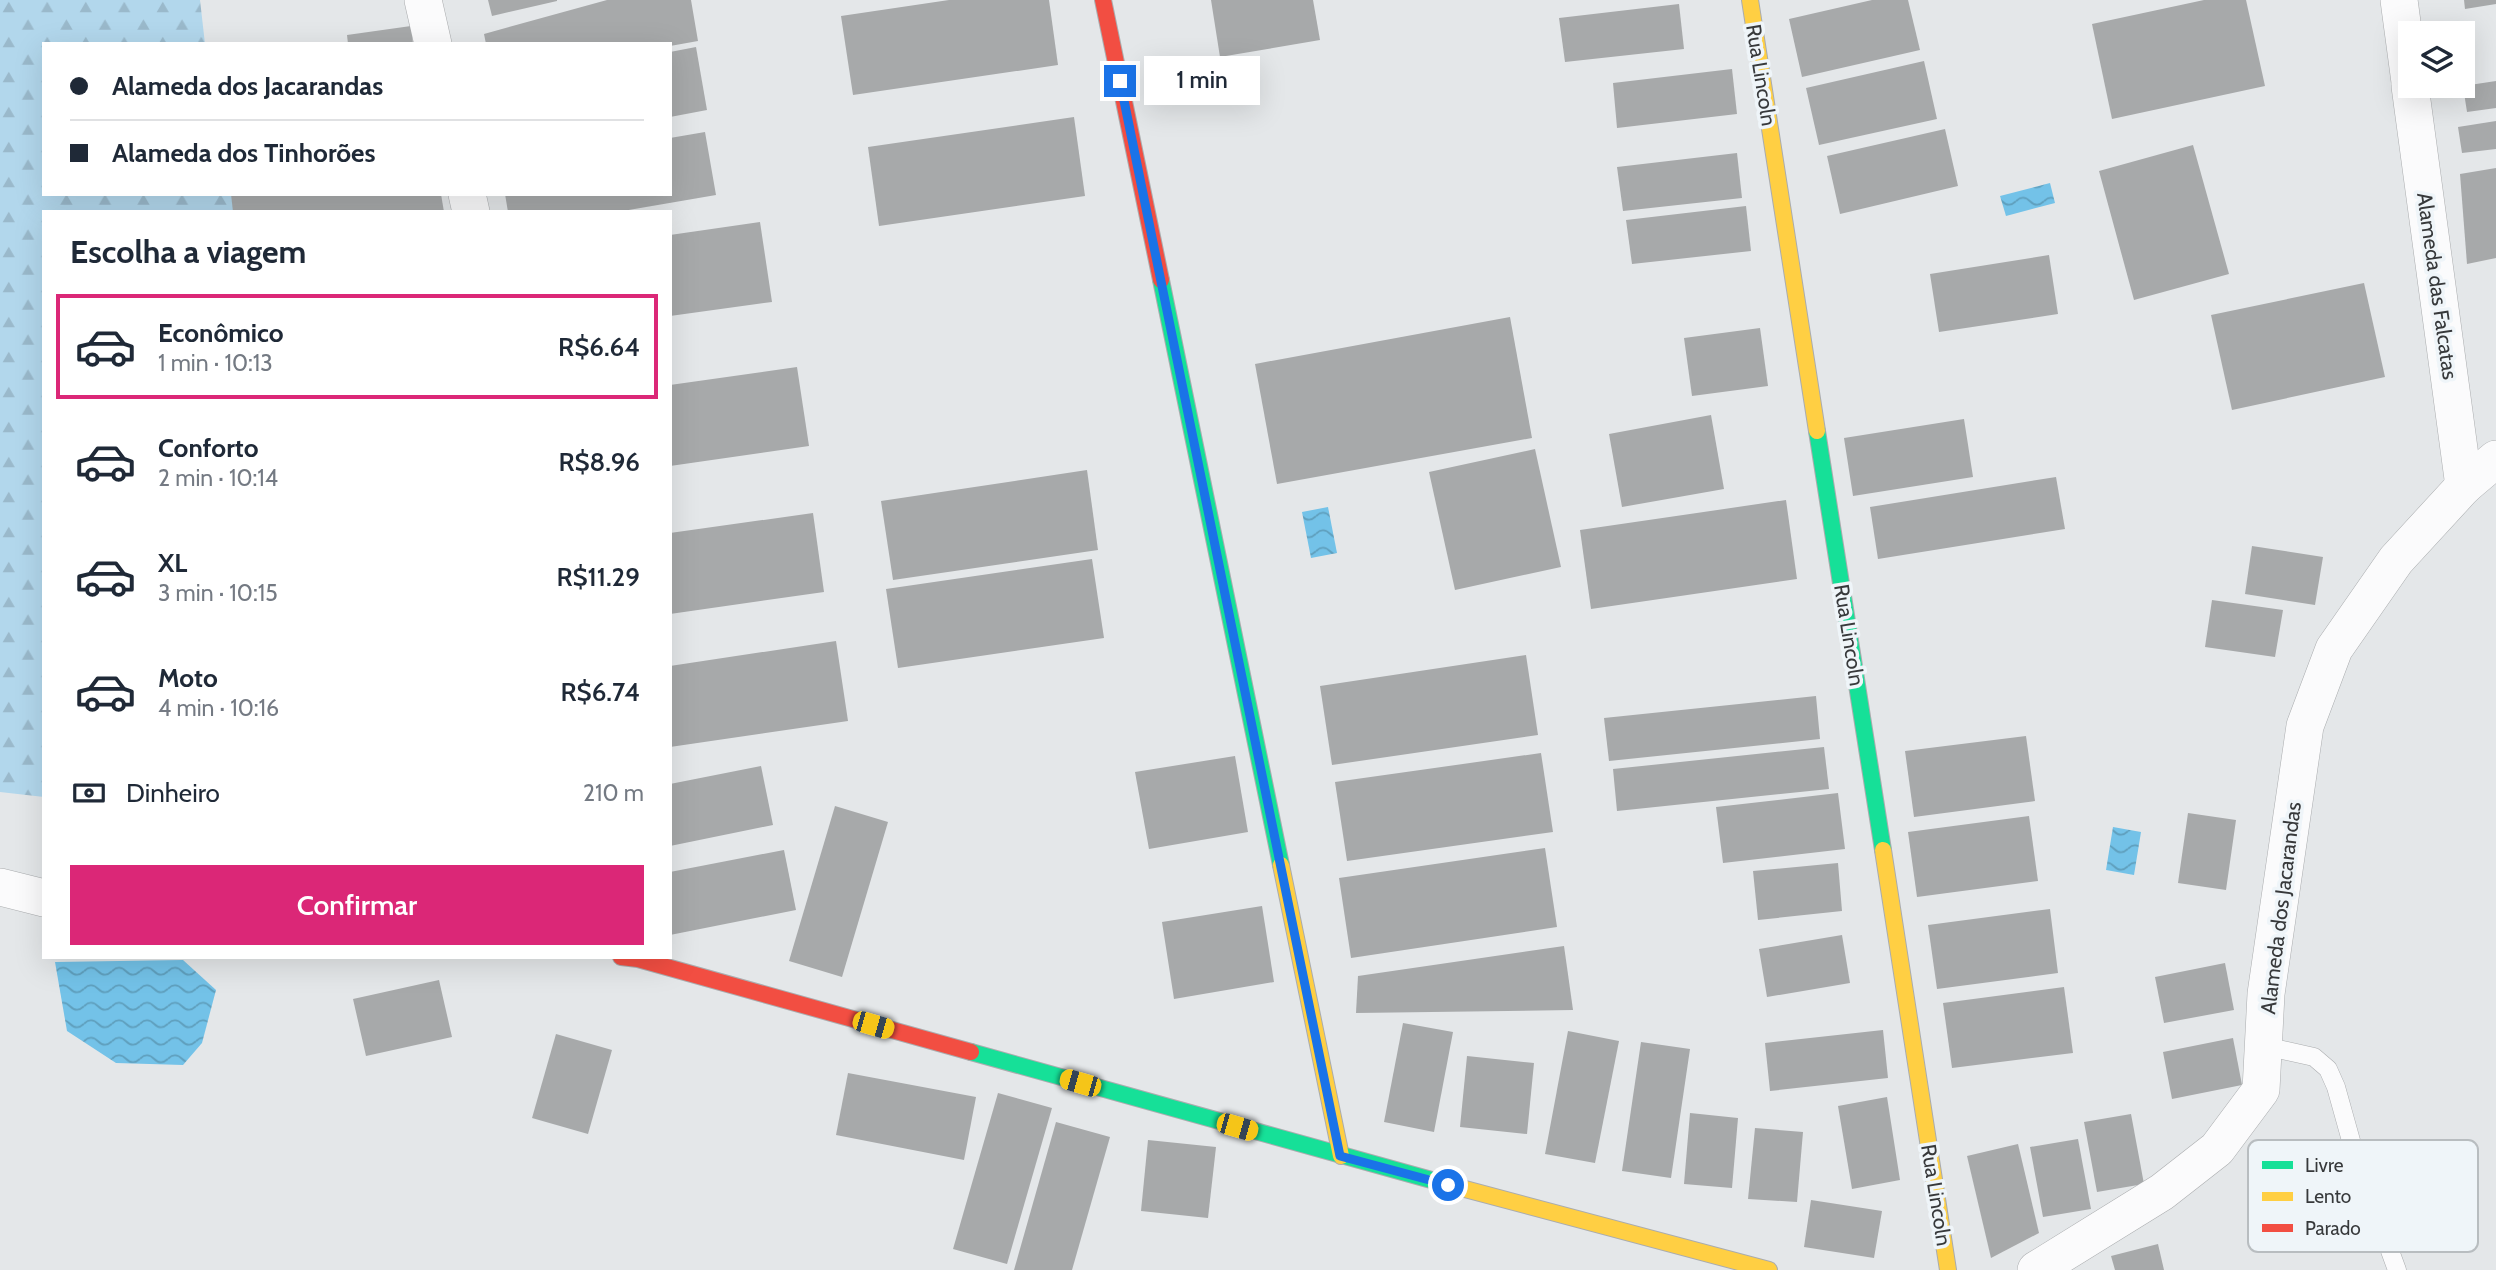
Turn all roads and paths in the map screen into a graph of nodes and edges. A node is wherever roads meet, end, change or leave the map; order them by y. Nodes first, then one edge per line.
1 (423, 0) edge
2 (1103, 0) edge
3 (1750, 0) edge
4 (2399, 0) edge
5 (2402, 21) edge
6 (433, 42) edge
7 (2412, 98) edge
8 (2496, 459) edge
9 (2464, 486) junction
10 (0, 887) edge
11 (42, 898) edge
12 (642, 959) edge
13 (2265, 1046) junction
14 (2351, 1140) edge
15 (1340, 1156) junction
16 (2390, 1252) edge
17 (1769, 1270) edge
18 (1948, 1270) edge
19 (2036, 1270) edge
20 (2397, 1270) edge

1 - 6 street
2 - 15 street
3 - 18 street, Rua Lincoln
4 - 5 street, Alameda das Falcatas
7 - 9 street, Alameda das Falcatas
8 - 9 street, Alameda dos Jacarandas
9 - 13 street, Alameda dos Jacarandas
10 - 11 street
12 - 15 street
13 - 14 lane
13 - 19 street, Alameda dos Jacarandas
15 - 17 street
16 - 20 lane

